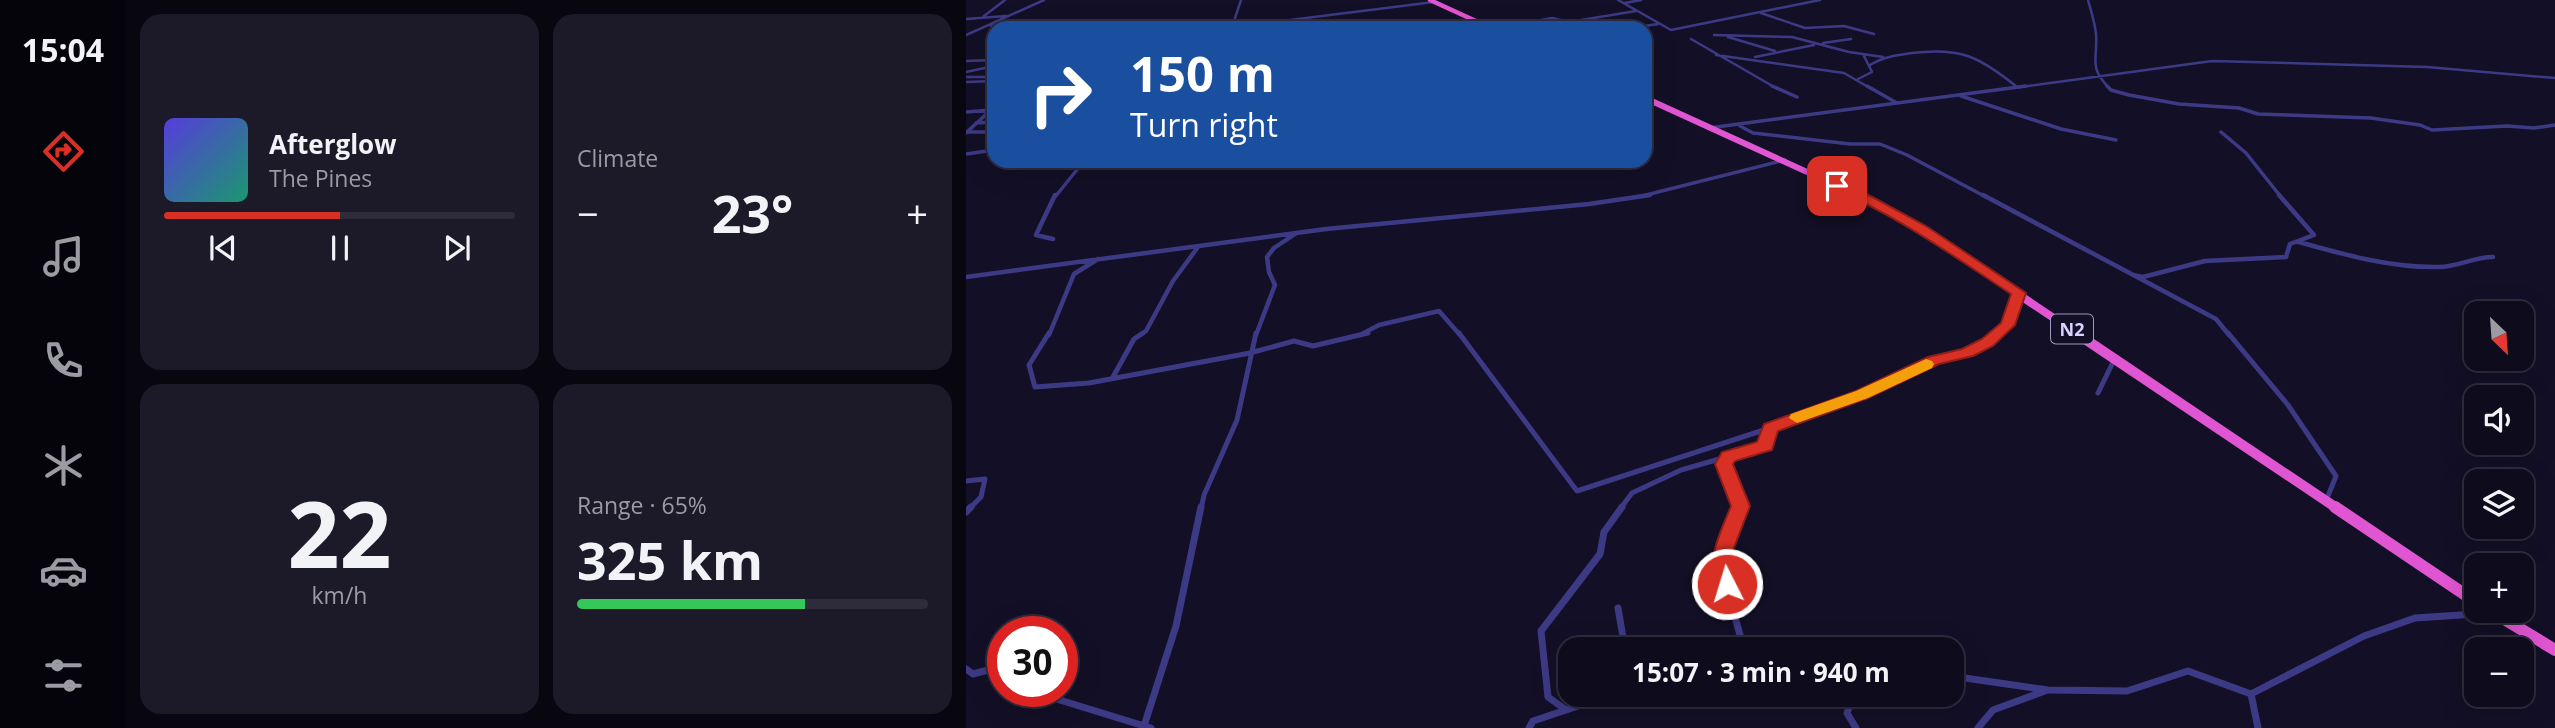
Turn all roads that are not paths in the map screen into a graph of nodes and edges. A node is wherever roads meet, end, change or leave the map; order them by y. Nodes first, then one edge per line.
1 (1005, 0) edge
2 (1045, 0) edge
3 (1241, 0) edge
4 (1618, 0) edge
5 (1641, 0) edge
6 (1821, 0) edge
7 (2088, 0) edge
8 (1432, 1) edge
9 (1625, 3) junction
10 (1637, 11) junction
11 (1758, 13) junction
12 (1009, 16) junction
13 (981, 17) junction
14 (966, 19) edge
15 (998, 21) edge
16 (1234, 21) edge
17 (1278, 21) edge
18 (1476, 21) edge
19 (1539, 21) edge
20 (1566, 21) edge
21 (1575, 21) edge
22 (1658, 24) junction
23 (1652, 25) edge
24 (985, 27) edge
25 (1874, 34) dead end
26 (966, 35) edge
27 (1714, 35) dead end
28 (1721, 35) junction
29 (1691, 39) dead end
30 (1852, 39) dead end
31 (1815, 45) junction
32 (1778, 52) junction
33 (1716, 55) junction
34 (1864, 56) junction
35 (1883, 57) junction
36 (1748, 58) junction
37 (1722, 59) junction
38 (987, 60) edge
39 (966, 61) edge
40 (1870, 65) junction
41 (987, 69) edge
42 (966, 75) edge
43 (2097, 75) junction
44 (987, 78) edge
45 (2555, 78) edge
46 (1858, 79) junction
47 (987, 80) edge
48 (966, 82) edge
49 (2017, 86) junction
50 (1958, 95) junction
51 (1797, 97) dead end
52 (1652, 102) edge
53 (1897, 103) junction
54 (987, 110) edge
55 (966, 112) edge
56 (987, 114) edge
57 (987, 122) edge
58 (976, 123) junction
59 (1736, 124) junction
60 (2555, 125) edge
61 (1709, 128) junction
62 (966, 132) edge
63 (987, 132) edge
64 (2221, 132) dead end
65 (2116, 140) dead end
66 (987, 151) edge
67 (966, 154) edge
68 (1785, 160) junction
69 (1078, 168) edge
70 (1297, 233) junction
71 (1053, 239) dead end
72 (2299, 242) junction
73 (1199, 246) junction
74 (2493, 257) dead end
75 (1098, 259) junction
76 (2125, 273) junction
77 (966, 277) edge
78 (2018, 293) junction
79 (1251, 353) junction
80 (2115, 358) junction
81 (1113, 377) junction
82 (2098, 393) dead end
83 (1770, 428) junction
84 (1729, 457) junction
85 (966, 481) edge
86 (2326, 501) junction
87 (966, 512) edge
88 (1727, 584) dead end
89 (2464, 594) edge
90 (1731, 603) dead end
91 (1618, 608) dead end
92 (2464, 614) edge
93 (2510, 623) edge
94 (1623, 637) edge
95 (1741, 637) edge
96 (2555, 650) edge
97 (966, 669) edge
98 (987, 670) edge
99 (1964, 678) edge
100 (2048, 690) junction
101 (2251, 694) junction
102 (1078, 705) edge
103 (1575, 707) edge
104 (1849, 707) edge
105 (1566, 710) junction
106 (1148, 727) edge
107 (1529, 728) edge
108 (1856, 728) edge
109 (1978, 728) edge
110 (2258, 728) edge

1 - 13 street
2 - 12 street
3 - 16 street
4 - 9 street
5 - 9 street
6 - 11 street
7 - 43 street
8 - 17 street
8 - 18 highway
9 - 10 street
10 - 21 street
10 - 22 street
11 - 22 street
11 - 25 street
12 - 13 street
12 - 15 street
13 - 14 street
19 - 20 street
22 - 23 street
24 - 26 street
27 - 28 street
28 - 31 street
28 - 32 street
29 - 33 street
30 - 31 street
31 - 32 street
31 - 34 street
32 - 36 street
33 - 36 street
33 - 37 street
34 - 35 street
34 - 40 street
35 - 40 street
35 - 49 street
36 - 37 street
36 - 46 street
37 - 51 street
38 - 39 street
40 - 46 street
41 - 42 street
42 - 44 street
43 - 45 street
43 - 49 street
43 - 60 street
46 - 53 street
47 - 48 street
49 - 50 street
50 - 53 street
50 - 65 street
52 - 61 highway, N2
53 - 59 street
54 - 55 street
56 - 58 street
57 - 58 street
58 - 62 street
59 - 61 street
59 - 76 street
61 - 68 highway, N2
62 - 63 street
64 - 72 street
66 - 67 street
68 - 70 street
68 - 78 highway, N2
69 - 71 street
70 - 73 street
70 - 79 street
72 - 74 street
72 - 76 street
73 - 75 street
73 - 81 street
75 - 77 street
75 - 81 street
76 - 86 street
78 - 80 highway, N2
78 - 83 street
79 - 81 street
79 - 83 street
79 - 106 street
80 - 82 street
80 - 86 highway, N2
83 - 84 street
84 - 88 street
84 - 105 street
85 - 87 street
86 - 89 highway, N2
90 - 95 street
91 - 94 street
92 - 101 street
93 - 96 highway
97 - 98 street
99 - 100 street
100 - 101 street
100 - 109 street
101 - 110 street
102 - 106 street
103 - 105 street
104 - 108 street
105 - 107 street

